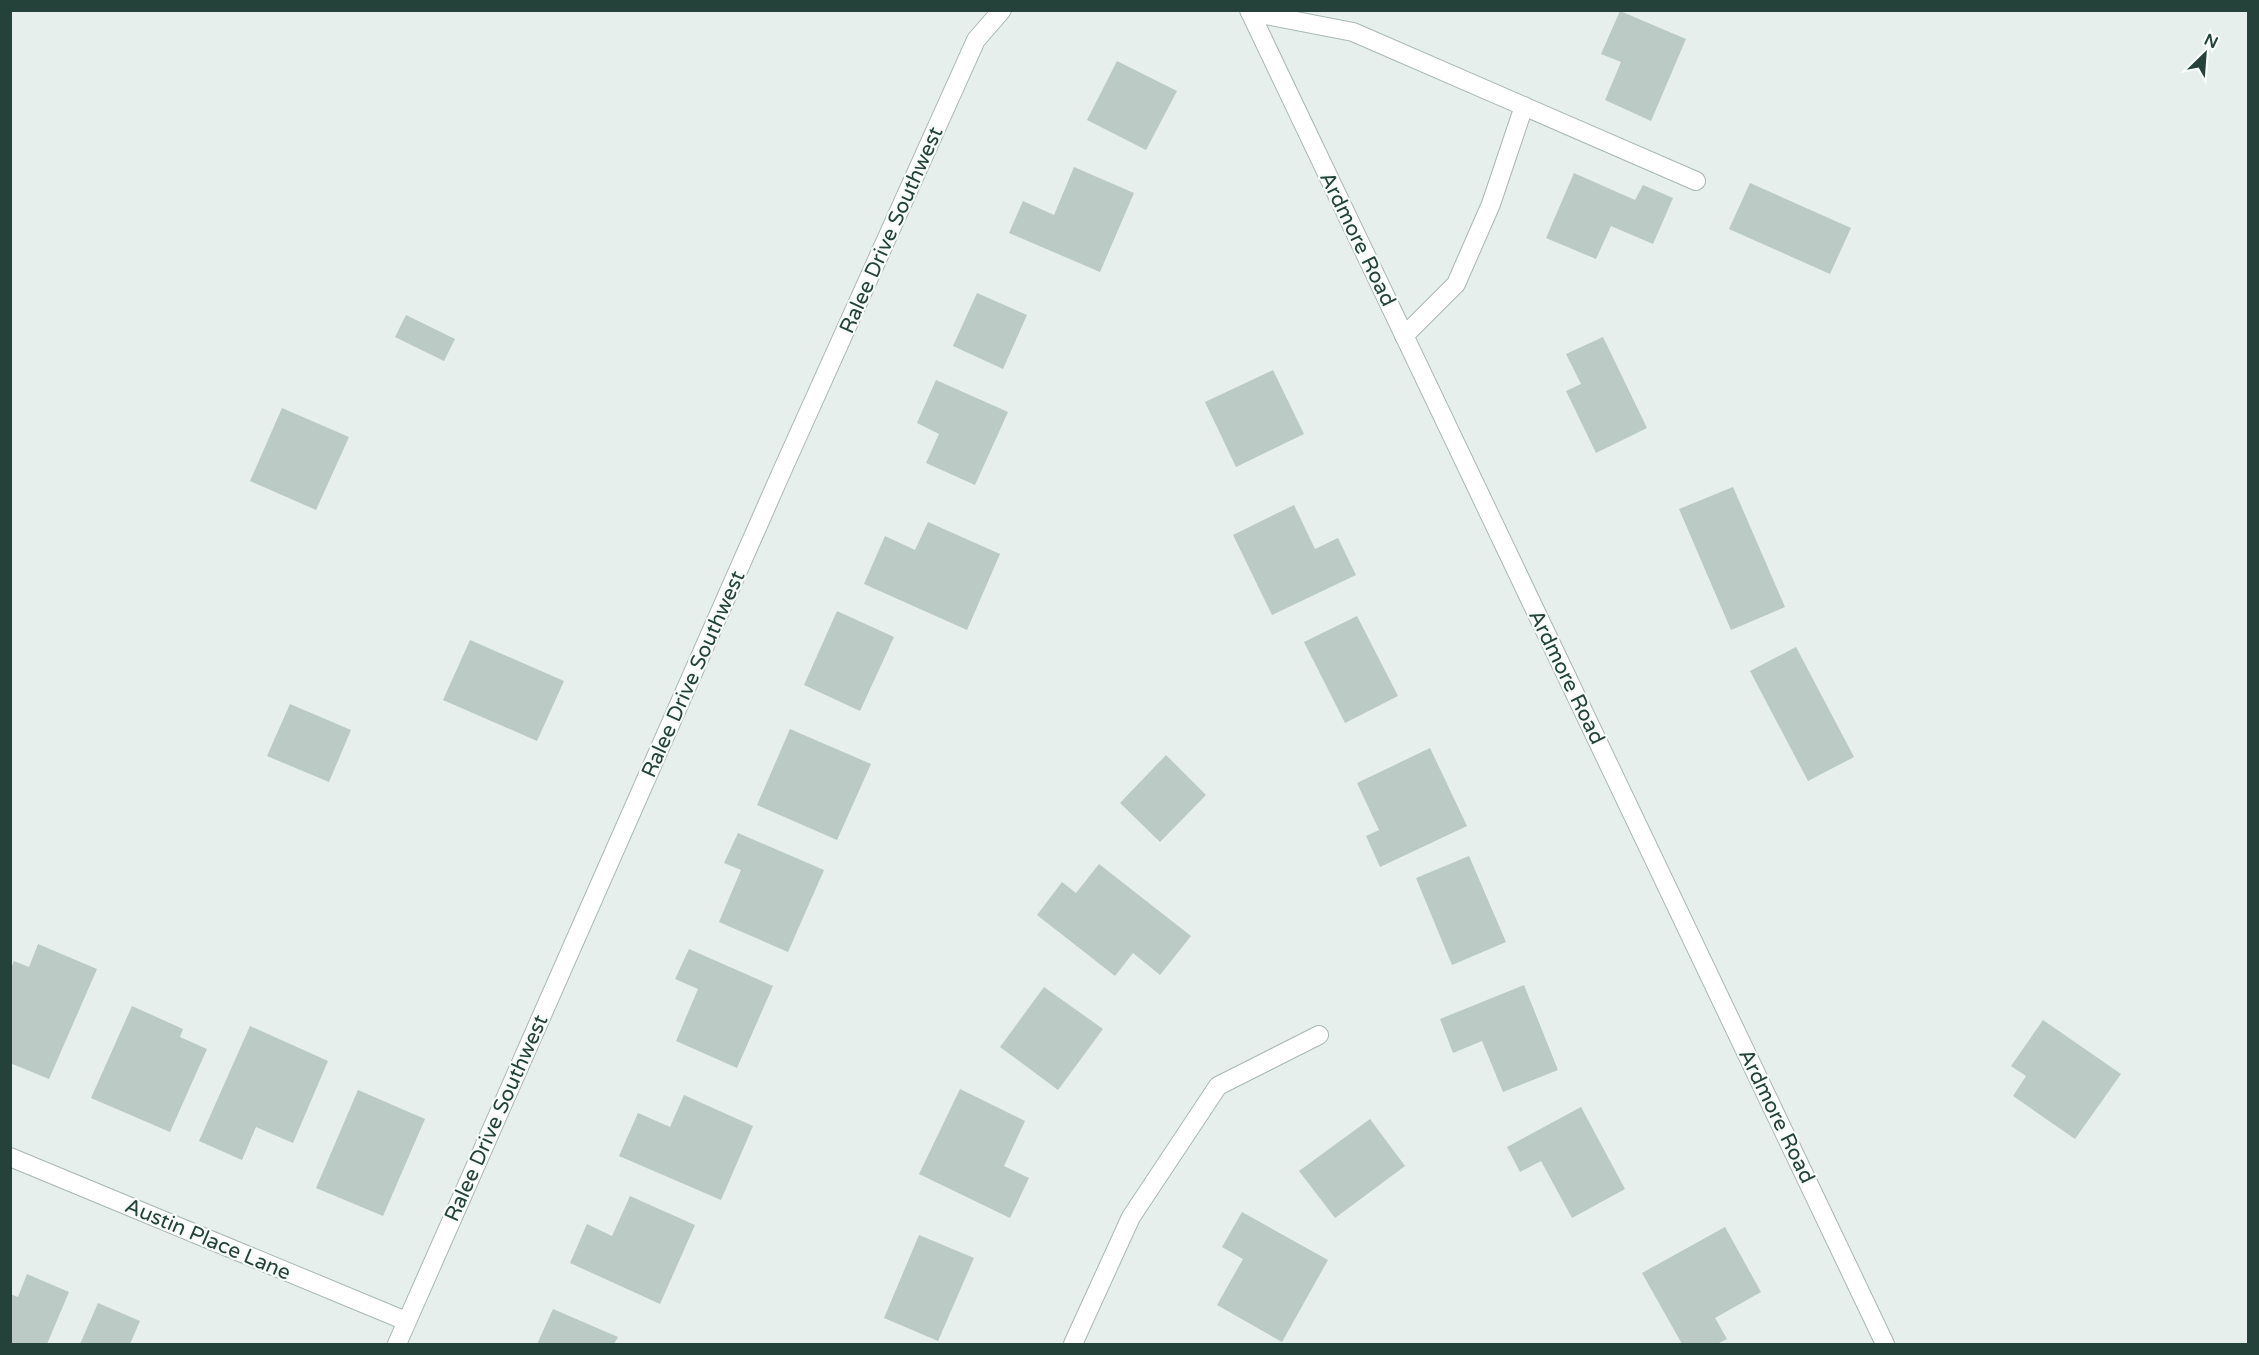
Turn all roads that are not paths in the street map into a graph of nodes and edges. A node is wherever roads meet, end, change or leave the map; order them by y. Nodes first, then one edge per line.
1 (1002, 10) edge
2 (1249, 11) edge
3 (1524, 106) junction
4 (1696, 181) dead end
5 (1404, 336) junction
6 (1319, 1035) dead end
7 (10, 1157) edge
8 (406, 1321) junction
9 (397, 1344) edge
10 (1073, 1344) edge
11 (1885, 1344) edge

1 - 8 street, Ralee Drive Southwest
2 - 3 street
2 - 5 street, Ardmore Road
3 - 4 street
3 - 5 street
5 - 11 street, Ardmore Road
6 - 10 street
7 - 8 street, Austin Place Lane
8 - 9 street, Ralee Drive Southwest

